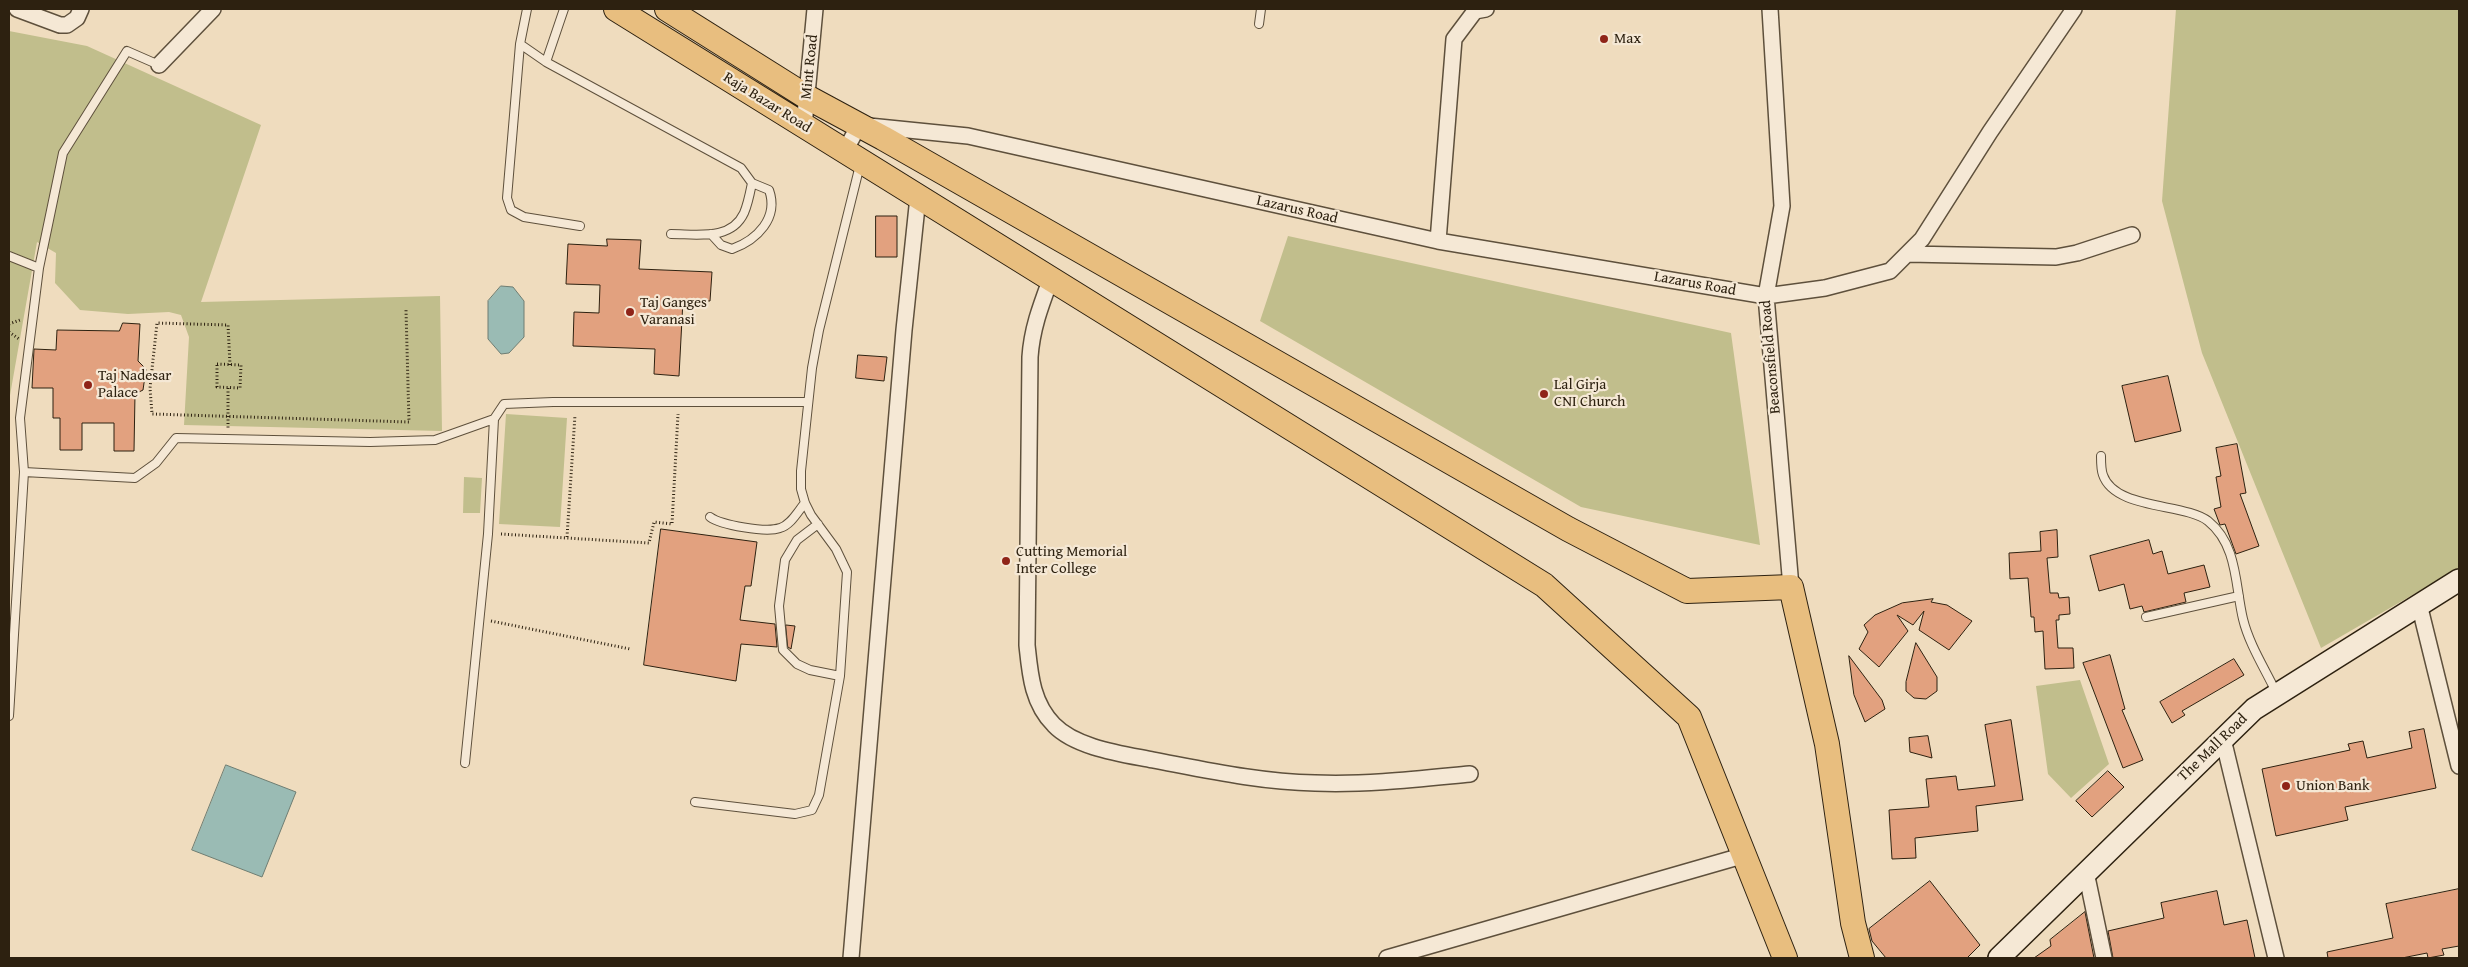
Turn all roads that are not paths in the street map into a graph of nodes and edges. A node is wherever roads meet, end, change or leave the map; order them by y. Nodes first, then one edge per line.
1 (17, 9) edge
2 (81, 9) edge
3 (213, 9) edge
4 (527, 9) edge
5 (564, 9) edge
6 (616, 9) edge
7 (667, 9) edge
8 (816, 9) edge
9 (1261, 9) edge
10 (1486, 9) edge
11 (1770, 9) edge
12 (2074, 9) edge
13 (1259, 24) dead end
14 (520, 44) junction
15 (546, 62) junction
16 (159, 64) joint
17 (807, 97) junction
18 (859, 125) junction
19 (804, 126) junction
20 (853, 156) junction
21 (752, 183) junction
22 (918, 196) junction
23 (580, 226) dead end
24 (671, 234) dead end
25 (711, 234) junction
26 (2132, 235) dead end
27 (1438, 241) junction
28 (1908, 254) junction
29 (9, 256) edge
30 (39, 268) junction
31 (1051, 278) junction
32 (1766, 296) junction
33 (808, 402) junction
34 (494, 419) junction
35 (2101, 456) dead end
36 (24, 472) junction
37 (805, 503) junction
38 (710, 517) dead end
39 (818, 524) junction
40 (2459, 580) edge
41 (1791, 587) junction
42 (2239, 596) junction
43 (2419, 604) junction
44 (2146, 617) dead end
45 (840, 676) junction
46 (2277, 694) junction
47 (9, 716) edge
48 (2223, 739) junction
49 (465, 762) dead end
50 (2459, 766) edge
51 (1470, 774) dead end
52 (695, 802) dead end
53 (1745, 855) junction
54 (2086, 872) junction
55 (851, 958) edge
56 (1387, 958) edge
57 (1785, 958) edge
58 (1862, 958) edge
59 (1999, 958) edge
60 (2104, 958) edge
61 (2276, 958) edge

1 - 2 street
3 - 16 street
4 - 14 lane
5 - 15 lane
6 - 19 main road, Raja Bazar Road
7 - 17 main road, Raja Bazar Road
8 - 17 street, Mint Road
9 - 13 lane
10 - 27 street
11 - 32 street, Beaconsfield Road
12 - 28 street, Lazarus Road
14 - 15 lane
14 - 23 lane
15 - 21 lane
16 - 30 lane
17 - 18 main road, Raja Bazar Road
17 - 19 street, Mint Road
18 - 20 street
18 - 27 street, Lazarus Road
18 - 41 main road, Raja Bazar Road
19 - 20 main road, Raja Bazar Road
20 - 22 main road, Raja Bazar Road
20 - 33 lane
21 - 25 lane
21 - 25 lane
22 - 31 main road, Raja Bazar Road
22 - 55 street
24 - 25 lane
26 - 28 street
27 - 32 street, Lazarus Road
28 - 32 street, Lazarus Road
29 - 30 lane
30 - 36 lane
31 - 51 street
31 - 53 main road, Raja Bazar Road
32 - 41 street, Beaconsfield Road
33 - 34 lane
33 - 37 lane
34 - 36 lane
34 - 49 lane
35 - 42 lane
36 - 47 lane
37 - 38 lane
37 - 39 lane
39 - 45 lane
39 - 45 lane
40 - 43 street, The Mall Road
41 - 58 main road
42 - 44 lane
42 - 46 lane
43 - 46 street, The Mall Road
43 - 50 street
45 - 52 lane
46 - 48 street, The Mall Road
48 - 54 street, The Mall Road
48 - 61 street
53 - 56 street
53 - 57 main road, Raja Bazar Road
54 - 59 street, The Mall Road
54 - 60 street

